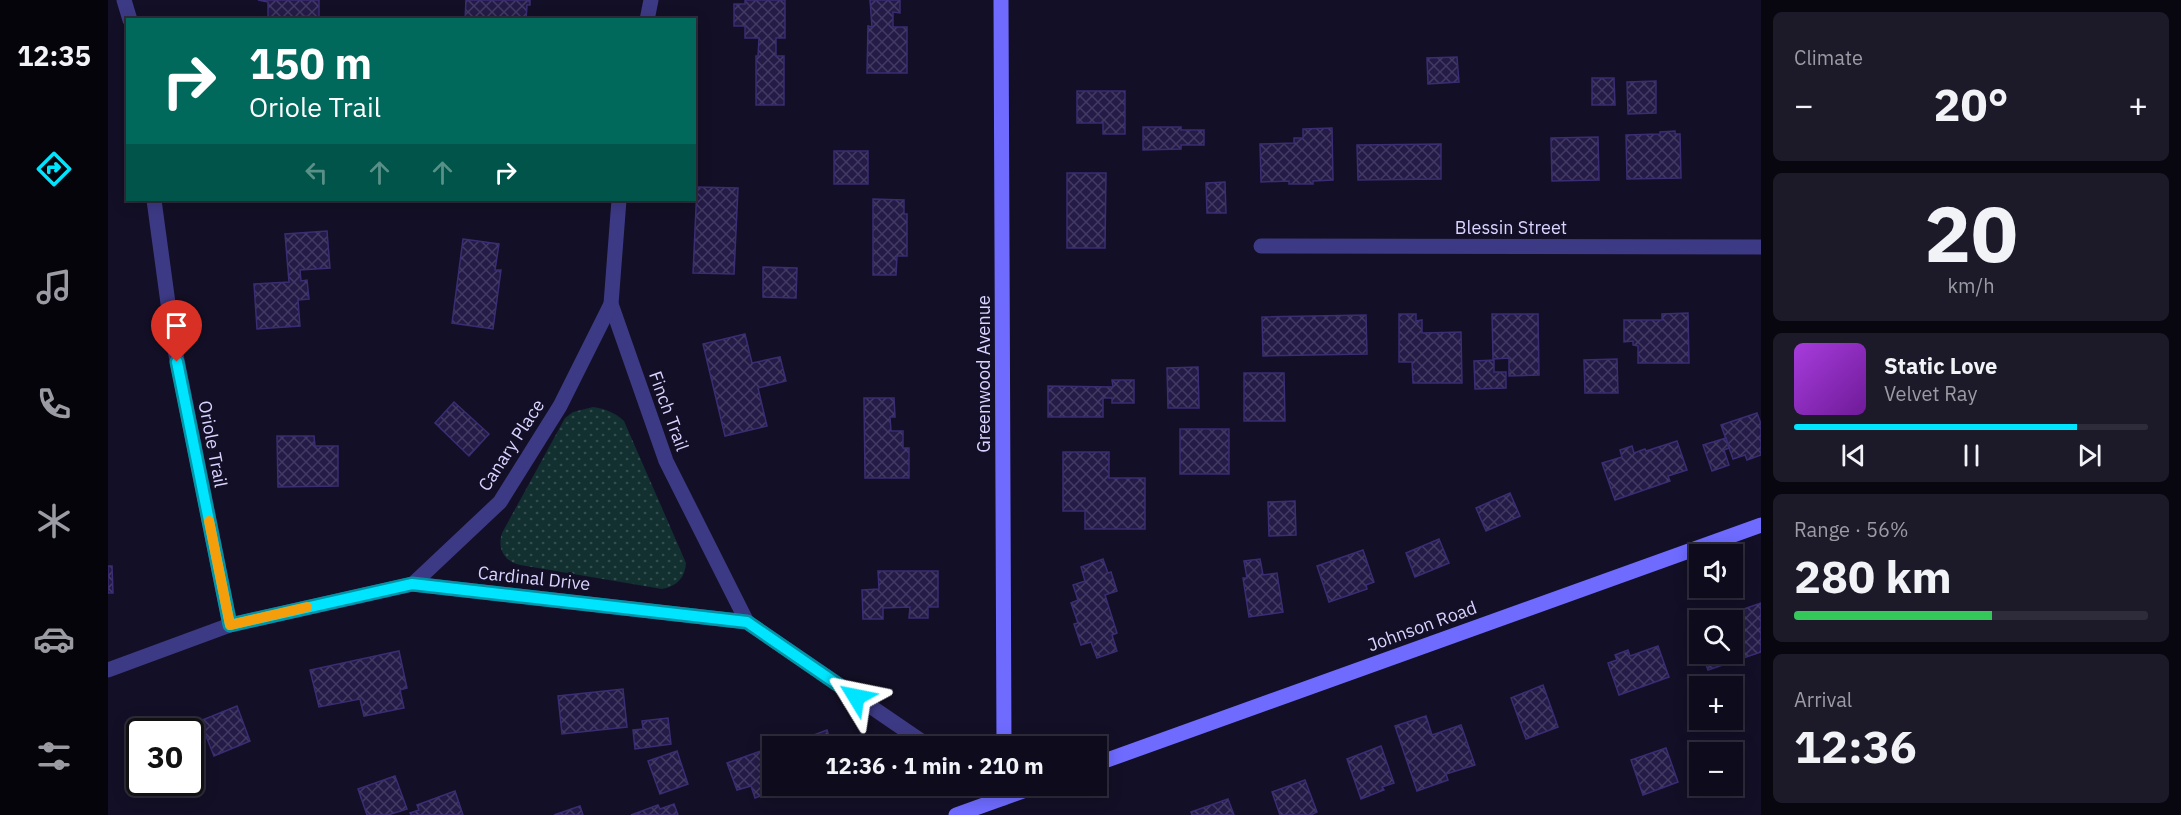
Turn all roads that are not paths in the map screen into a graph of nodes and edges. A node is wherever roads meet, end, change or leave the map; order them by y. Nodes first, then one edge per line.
1 (651, 0) edge
2 (1000, 0) edge
3 (647, 18) edge
4 (154, 201) edge
5 (619, 201) edge
6 (1261, 246) dead end
7 (1761, 247) edge
8 (611, 304) junction
9 (1761, 525) edge
10 (412, 584) junction
11 (747, 622) junction
12 (230, 625) junction
13 (108, 670) edge
14 (914, 736) edge
15 (1004, 736) edge
16 (1107, 760) edge
17 (996, 796) edge
18 (956, 815) edge

1 - 3 street
2 - 15 main road, Greenwood Avenue
4 - 12 street, Oriole Trail
5 - 8 street, Finch Trail
6 - 7 street, Blessin Street
8 - 10 street, Canary Place
8 - 11 street, Finch Trail
9 - 16 main road, Johnson Road
10 - 11 street, Cardinal Drive
10 - 12 street, Cardinal Drive
11 - 14 street, Cardinal Drive
12 - 13 street, Cardinal Drive
17 - 18 main road

